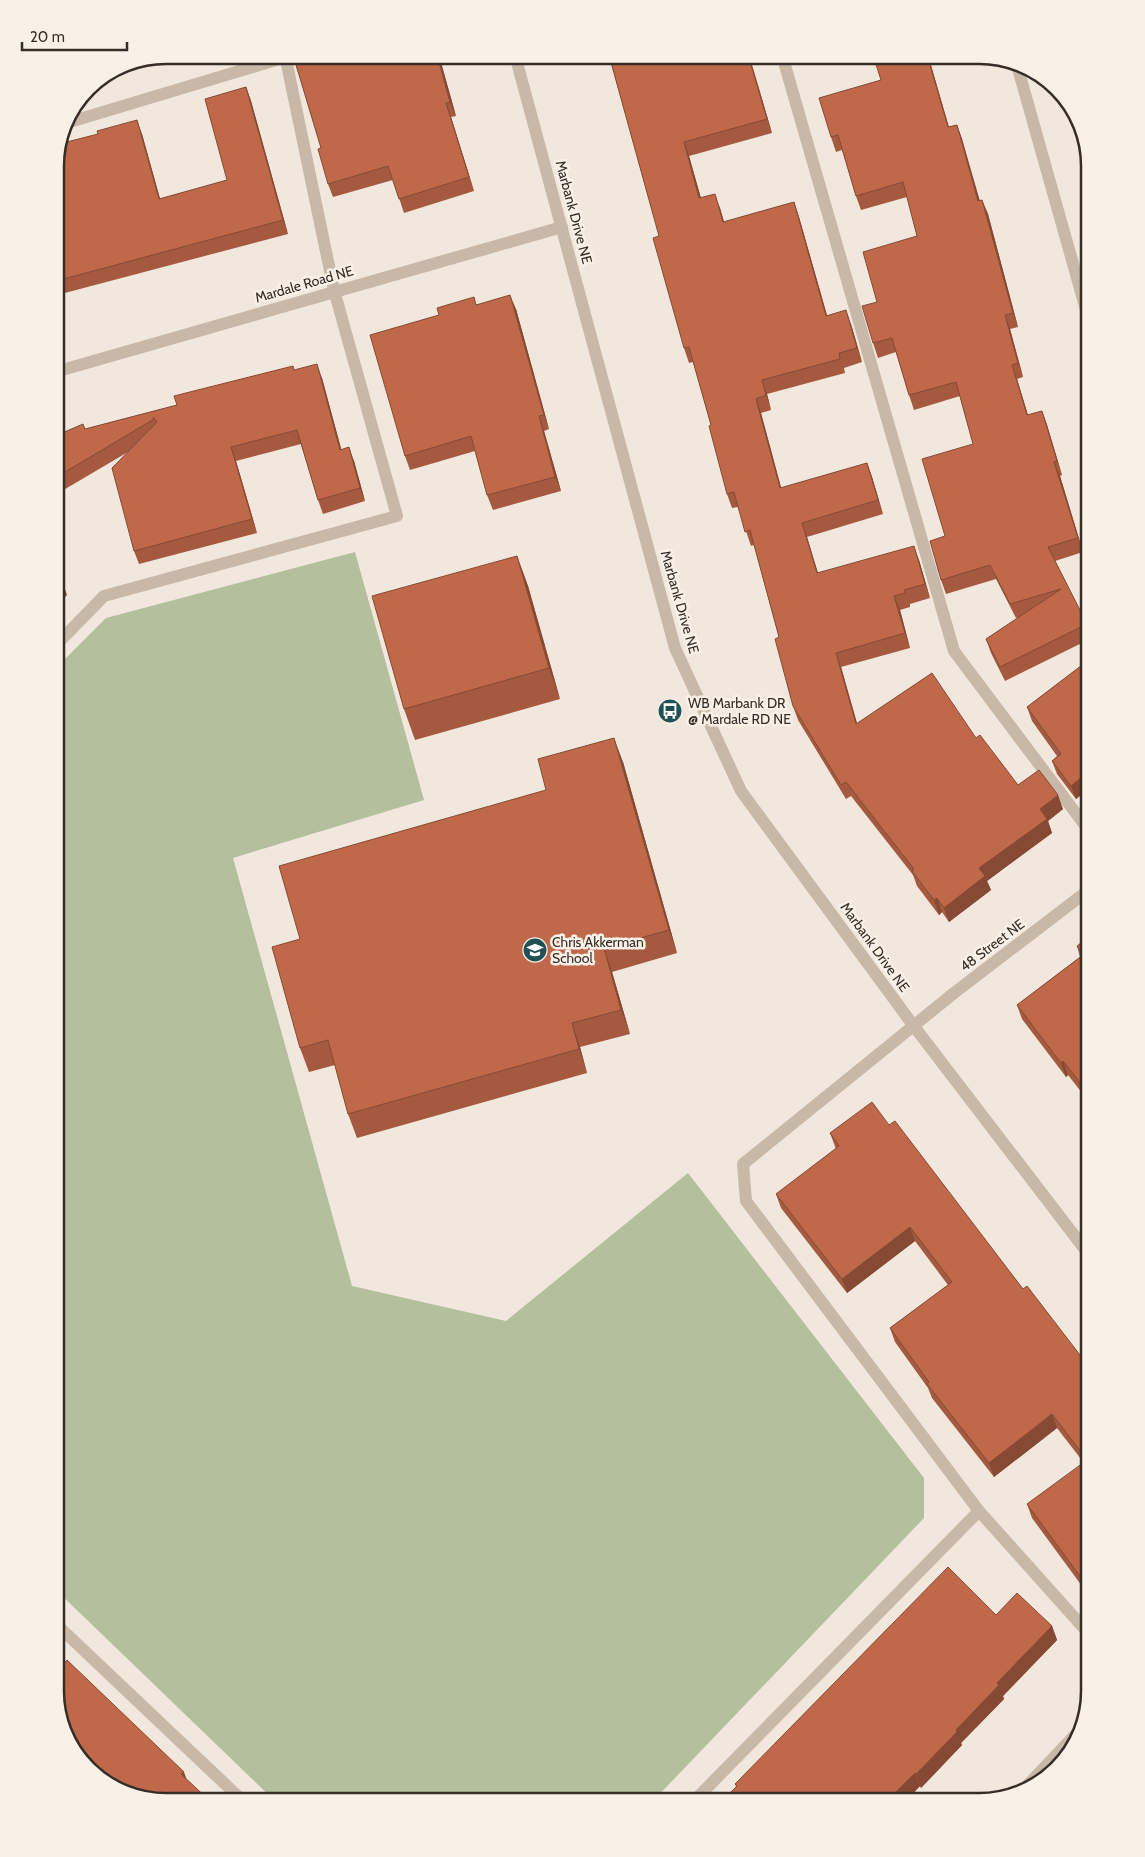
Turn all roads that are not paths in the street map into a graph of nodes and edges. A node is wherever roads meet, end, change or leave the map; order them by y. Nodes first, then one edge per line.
1 (260, 64) edge
2 (288, 64) edge
3 (518, 64) edge
4 (785, 64) edge
5 (1019, 72) edge
6 (74, 121) edge
7 (562, 227) junction
8 (334, 290) junction
9 (1081, 292) edge
10 (64, 369) edge
11 (64, 637) edge
12 (1081, 820) edge
13 (1081, 896) edge
14 (913, 1025) junction
15 (1081, 1244) edge
16 (979, 1511) junction
17 (1081, 1625) edge
18 (64, 1632) edge
19 (1064, 1748) edge
20 (1038, 1774) edge
21 (234, 1793) edge
22 (702, 1793) edge

1 - 6 street
2 - 8 street
3 - 7 street, Marbank Drive NE
4 - 12 street
5 - 9 street
7 - 8 street, Mardale Road NE
7 - 14 street, Marbank Drive NE
8 - 10 street, Mardale Road NE
8 - 11 street
13 - 14 street, 48 Street NE
14 - 15 street, Marbank Drive NE
14 - 16 street, 48 Street NE
16 - 17 street
16 - 22 street
18 - 21 street
19 - 20 street

